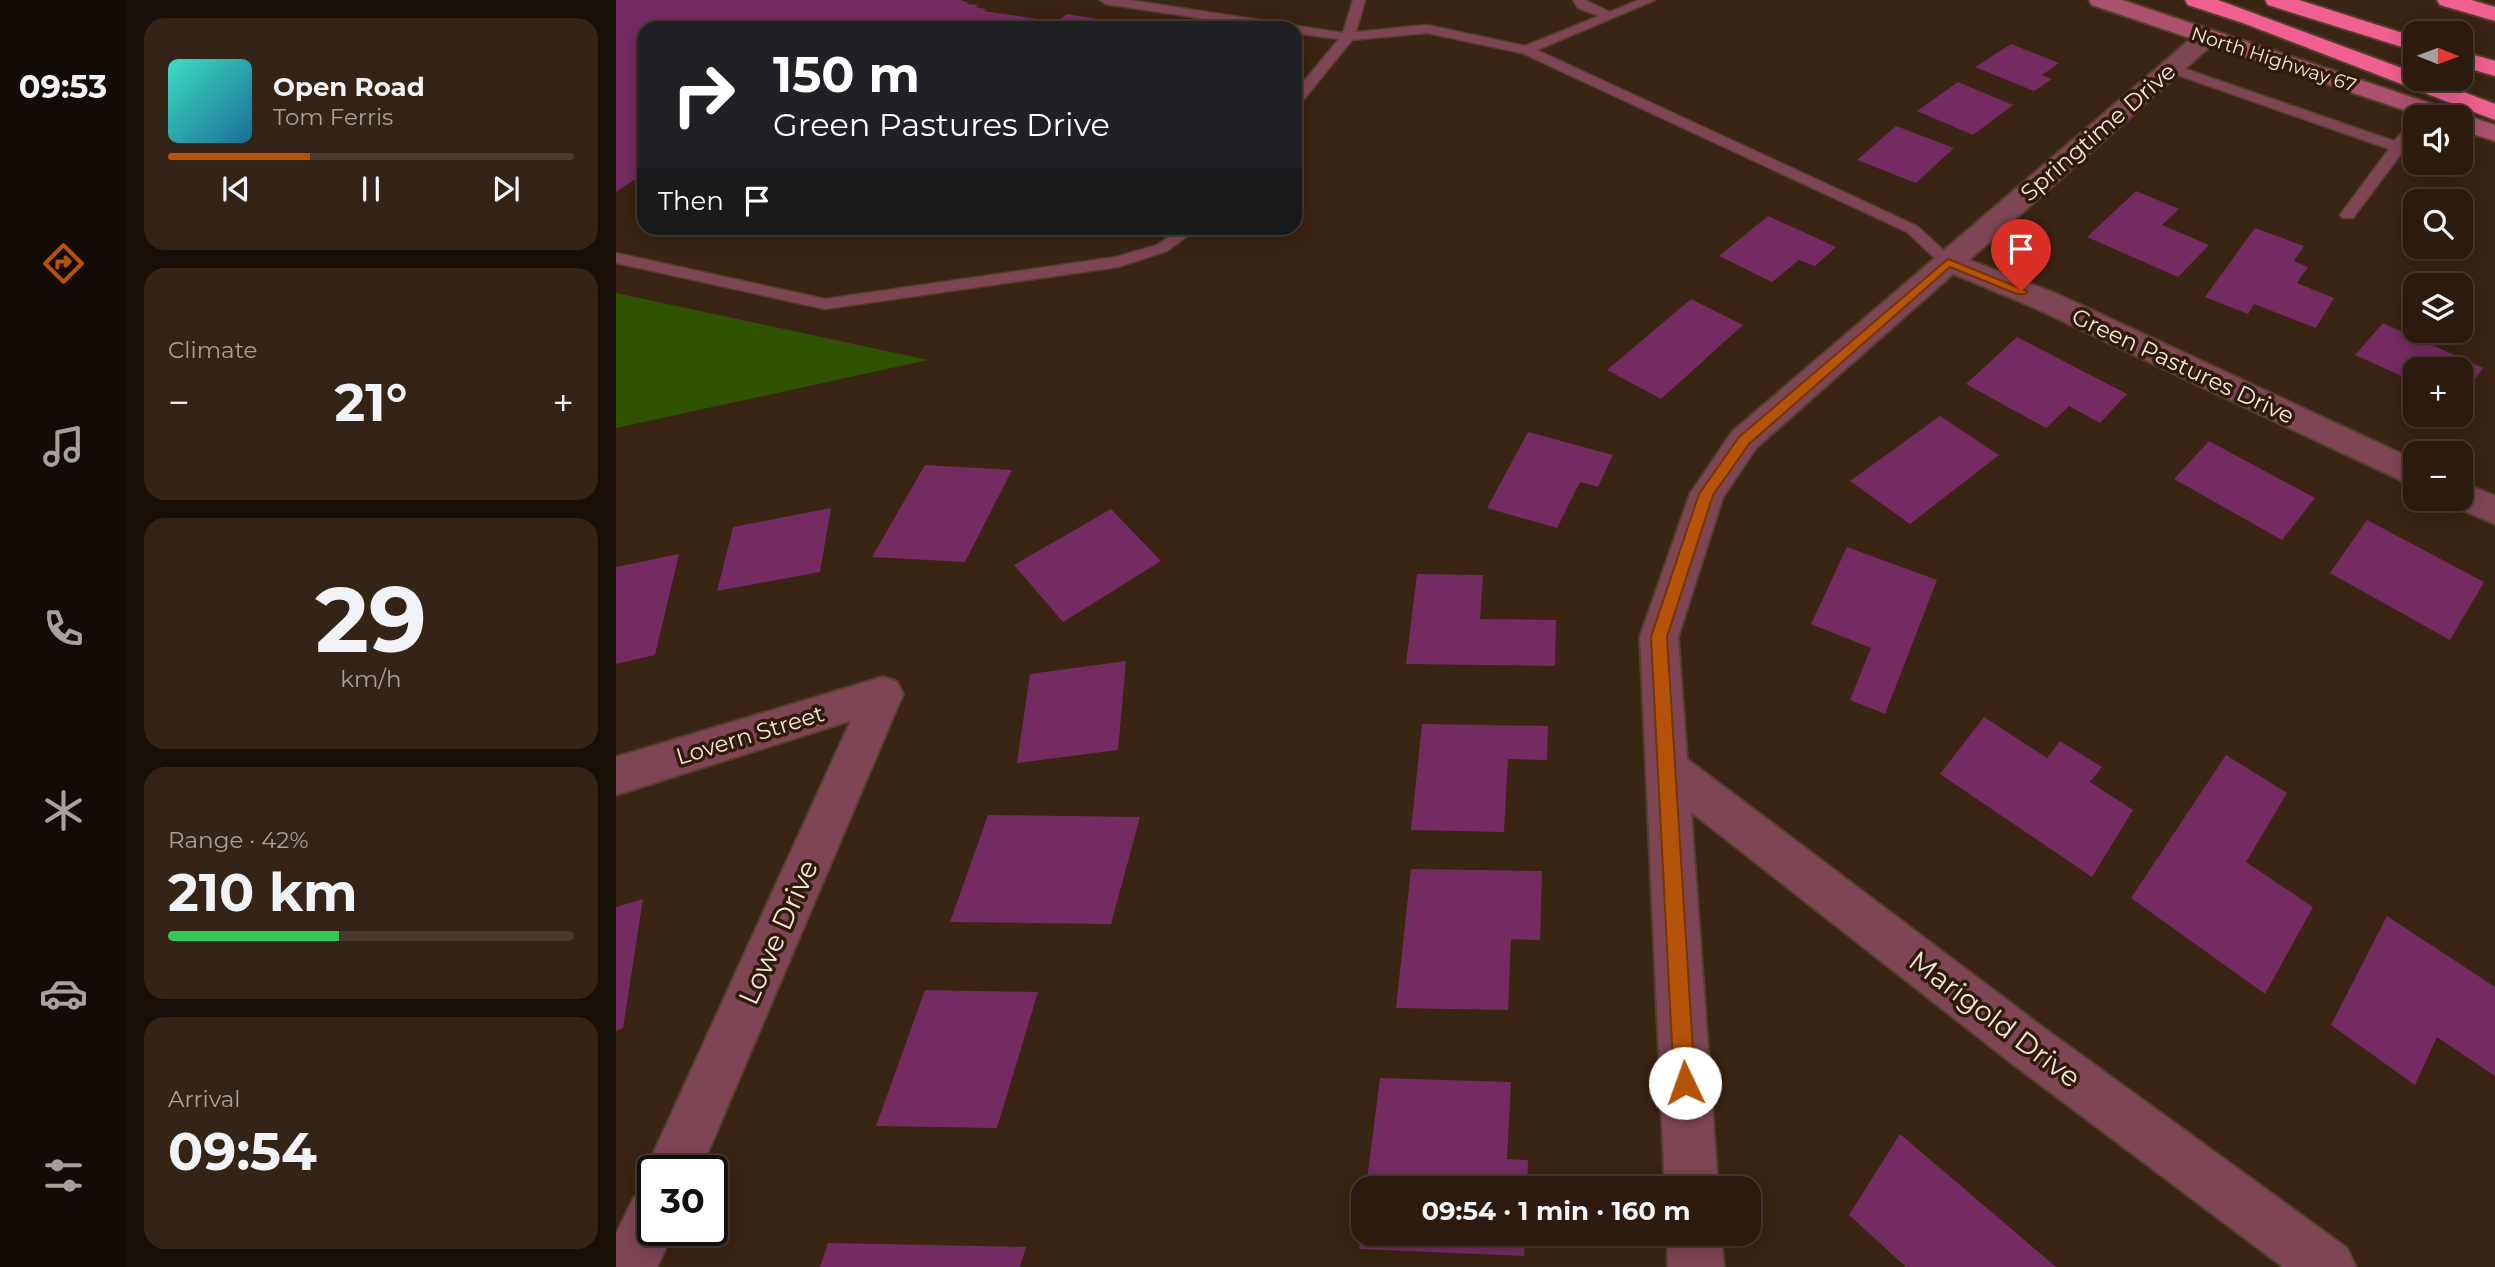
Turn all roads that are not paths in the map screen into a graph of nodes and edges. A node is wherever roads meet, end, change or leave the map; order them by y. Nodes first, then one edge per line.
1 (1107, 0) edge
2 (1359, 0) edge
3 (1579, 0) edge
4 (1648, 0) edge
5 (2100, 0) edge
6 (2196, 0) edge
7 (2277, 0) edge
8 (2448, 0) edge
9 (2495, 14) edge
10 (1610, 16) junction
11 (1243, 21) edge
12 (1302, 30) edge
13 (1348, 37) junction
14 (2207, 37) junction
15 (2403, 40) edge
16 (1526, 50) junction
17 (2473, 62) edge
18 (2171, 68) junction
19 (2495, 69) edge
20 (1302, 93) edge
21 (2403, 109) edge
22 (2495, 113) edge
23 (2473, 125) edge
24 (2495, 132) edge
25 (2403, 142) edge
26 (2397, 147) junction
27 (2348, 215) dead end
28 (1180, 235) edge
29 (616, 258) edge
30 (1948, 262) junction
31 (2403, 468) edge
32 (2473, 501) edge
33 (2495, 511) edge
34 (883, 694) joint
35 (1665, 767) junction
36 (616, 776) edge
37 (680, 1155) edge
38 (1690, 1176) edge
39 (1695, 1246) edge
40 (1696, 1267) edge
41 (2328, 1267) edge

1 - 11 lane
2 - 13 lane
3 - 10 lane
4 - 10 lane
5 - 14 main road, North Highway 67
6 - 22 highway
7 - 15 highway
8 - 9 highway
10 - 16 lane
12 - 13 lane
13 - 16 lane
13 - 20 lane
14 - 18 street, Springtime Drive
14 - 21 main road, North Highway 67
16 - 30 lane
17 - 19 highway
18 - 26 lane
18 - 30 street, Springtime Drive
23 - 24 main road
25 - 26 lane
26 - 27 lane
28 - 29 lane
30 - 31 street, Green Pastures Drive
30 - 35 street, Springtime Drive
32 - 33 street
34 - 36 street, Lovern Street
34 - 37 street, Lowe Drive
35 - 38 street, Springtime Drive
35 - 41 street, Marigold Drive
39 - 40 street

